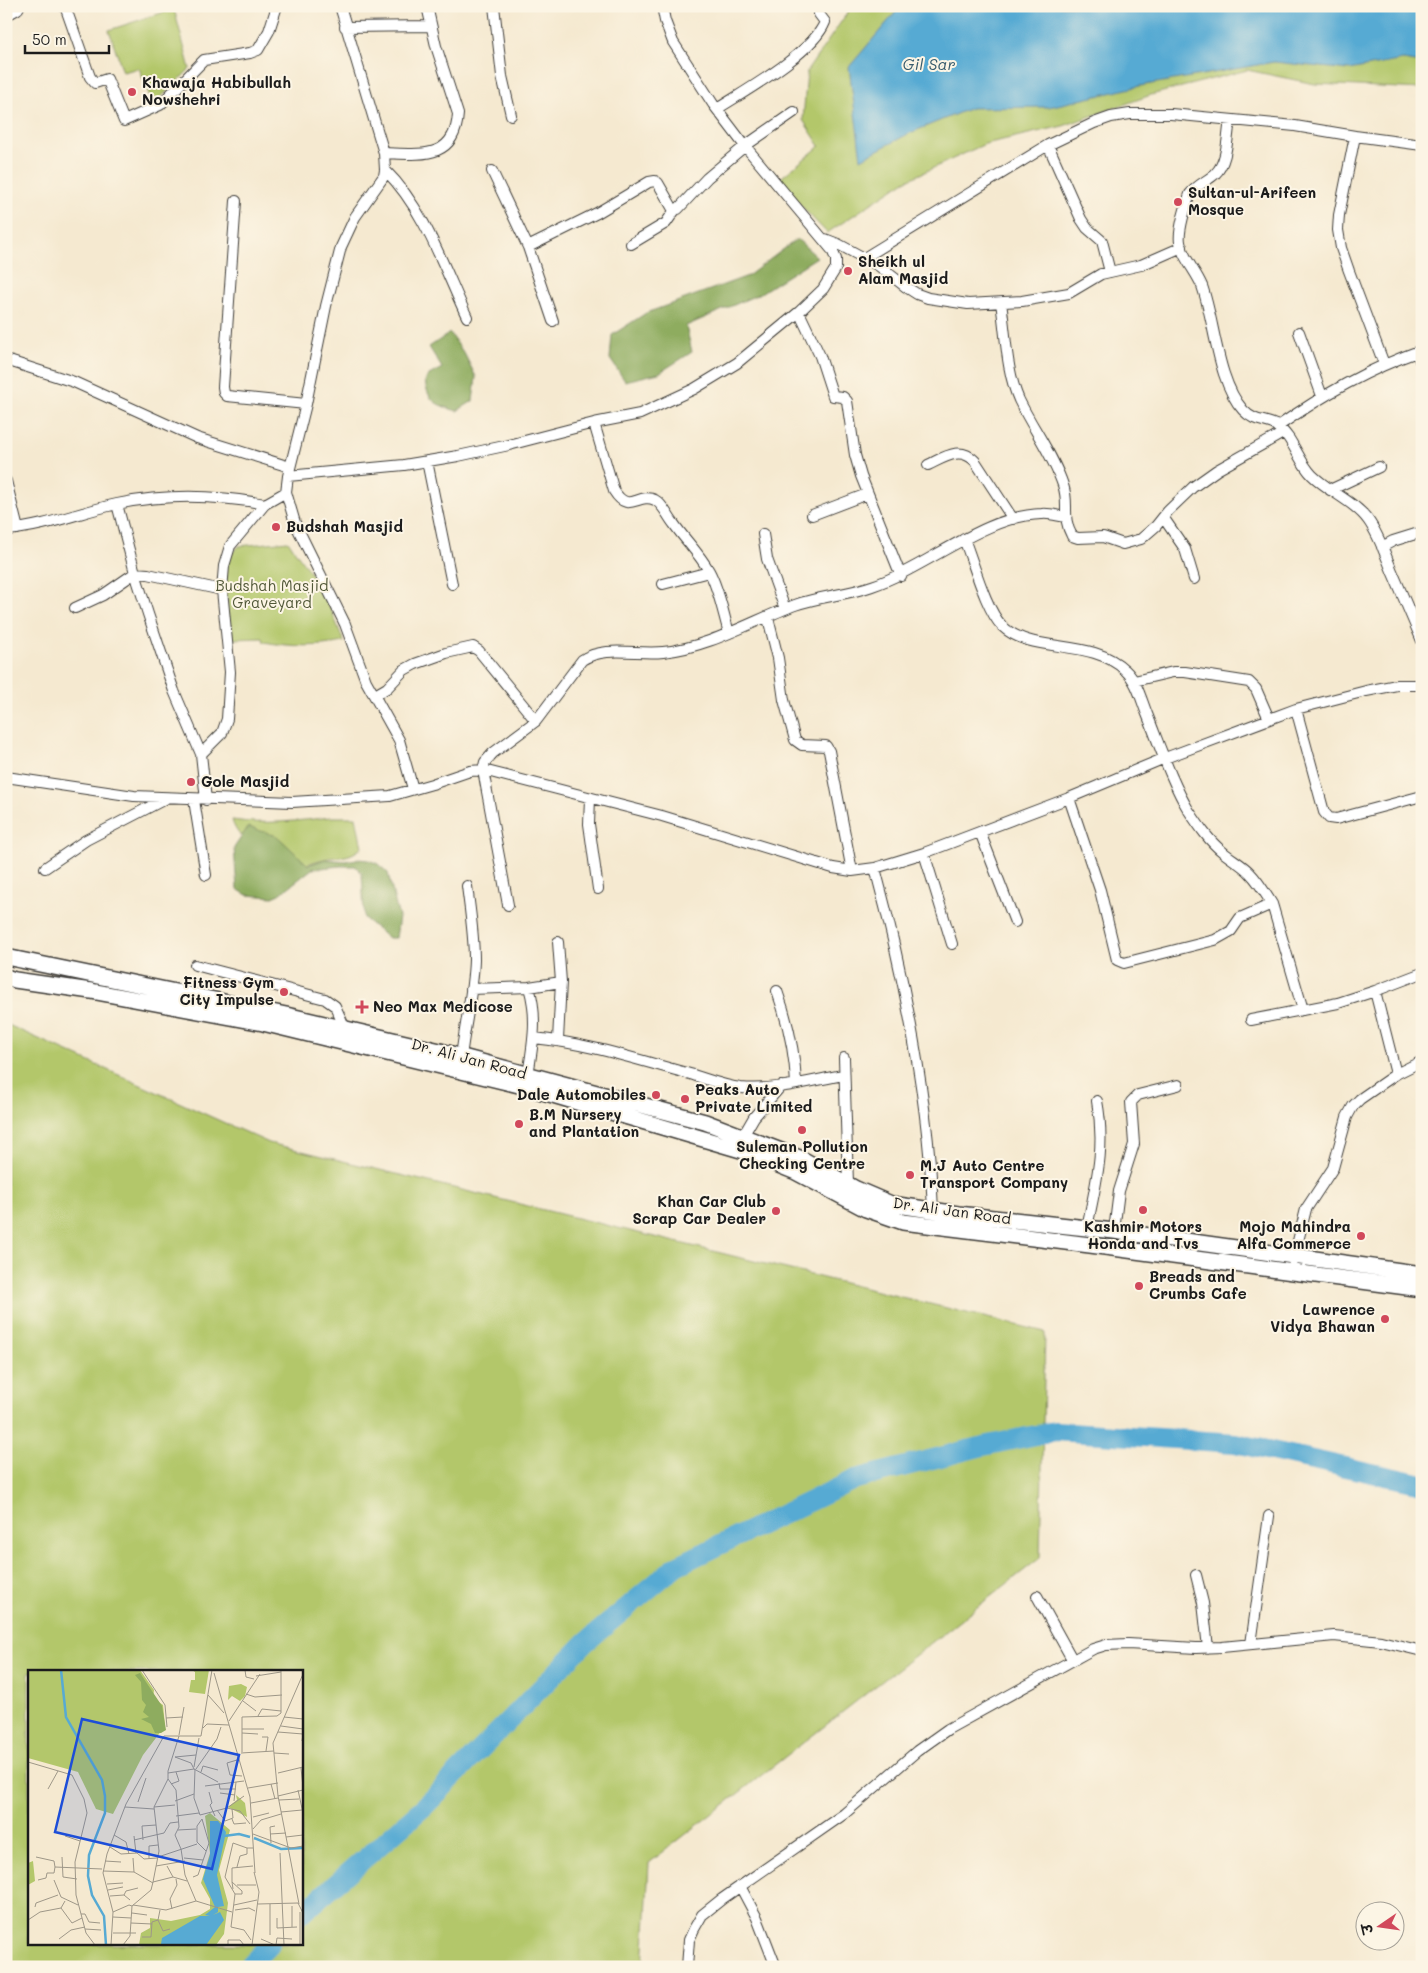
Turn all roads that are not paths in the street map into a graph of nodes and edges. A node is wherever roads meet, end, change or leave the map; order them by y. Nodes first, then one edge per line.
1 (65, 6) edge
2 (277, 6) edge
3 (340, 6) edge
4 (427, 6) edge
5 (494, 6) edge
6 (662, 6) edge
7 (818, 6) edge
8 (431, 26) junction
9 (345, 27) junction
10 (717, 109) junction
11 (794, 112) dead end
12 (511, 116) dead end
13 (1230, 120) junction
14 (1355, 136) junction
15 (1048, 145) junction
16 (1422, 145) edge
17 (745, 146) junction
18 (384, 153) junction
19 (385, 170) junction
20 (492, 171) dead end
21 (236, 201) dead end
22 (675, 210) junction
23 (825, 239) junction
24 (631, 244) dead end
25 (528, 247) junction
26 (1182, 247) junction
27 (864, 258) junction
28 (1110, 272) junction
29 (1001, 303) junction
30 (798, 312) junction
31 (467, 318) dead end
32 (553, 321) dead end
33 (1299, 332) dead end
34 (1420, 351) edge
35 (6, 360) edge
36 (1384, 364) junction
37 (1422, 366) edge
38 (1322, 396) junction
39 (306, 404) junction
40 (594, 423) junction
41 (1280, 430) junction
42 (427, 461) junction
43 (928, 465) dead end
44 (1379, 467) dead end
45 (289, 472) junction
46 (6, 481) edge
47 (1330, 490) junction
48 (286, 492) junction
49 (867, 494) junction
50 (117, 504) junction
51 (265, 504) junction
52 (812, 515) dead end
53 (1065, 517) junction
54 (1163, 517) junction
55 (1014, 520) junction
56 (18, 529) junction
57 (6, 530) edge
58 (1422, 532) edge
59 (763, 534) dead end
60 (964, 539) junction
61 (1382, 548) junction
62 (710, 572) junction
63 (135, 573) junction
64 (901, 576) junction
65 (1194, 579) dead end
66 (452, 584) dead end
67 (663, 584) dead end
68 (222, 590) junction
69 (75, 608) dead end
70 (785, 609) junction
71 (768, 618) junction
72 (729, 633) junction
73 (1422, 641) edge
74 (1134, 681) junction
75 (1422, 685) edge
76 (375, 695) junction
77 (1296, 709) junction
78 (1269, 719) junction
79 (536, 721) junction
80 (201, 754) junction
81 (1165, 758) junction
82 (483, 770) junction
83 (6, 777) edge
84 (413, 789) junction
85 (1422, 796) edge
86 (590, 798) junction
87 (1069, 798) junction
88 (166, 799) junction
89 (194, 800) junction
90 (206, 800) junction
91 (980, 832) junction
92 (924, 854) junction
93 (45, 868) dead end
94 (875, 868) junction
95 (852, 871) junction
96 (206, 875) dead end
97 (467, 886) dead end
98 (598, 889) dead end
99 (1272, 904) junction
100 (508, 905) dead end
101 (1015, 922) dead end
102 (558, 942) dead end
103 (952, 944) dead end
104 (6, 957) edge
105 (195, 965) dead end
106 (1422, 973) edge
107 (6, 977) edge
108 (561, 982) junction
109 (529, 987) junction
110 (472, 989) junction
111 (777, 991) dead end
112 (1375, 991) junction
113 (1303, 1010) junction
114 (1251, 1020) dead end
115 (345, 1028) junction
116 (534, 1038) junction
117 (558, 1040) junction
118 (461, 1057) junction
119 (844, 1058) dead end
120 (1422, 1061) edge
121 (1396, 1074) junction
122 (528, 1075) junction
123 (843, 1075) junction
124 (796, 1084) junction
125 (1178, 1085) dead end
126 (781, 1086) junction
127 (1097, 1101) dead end
128 (743, 1136) junction
129 (848, 1184) junction
130 (933, 1210) junction
131 (1087, 1228) junction
132 (1114, 1231) junction
133 (1293, 1264) junction
134 (1422, 1274) edge
135 (1422, 1289) edge
136 (1270, 1516) dead end
137 (1196, 1575) dead end
138 (1038, 1596) dead end
139 (1251, 1644) junction
140 (1208, 1648) junction
141 (1422, 1651) edge
142 (1072, 1659) junction
143 (740, 1886) junction
144 (687, 1967) edge
145 (776, 1967) edge

1 - 2 street
3 - 9 street
4 - 8 street
5 - 12 street
6 - 10 street
7 - 10 street
8 - 9 street
8 - 18 street
9 - 18 street
10 - 17 street
11 - 17 street
13 - 14 street
13 - 15 street
13 - 26 street
14 - 16 street
14 - 36 street
15 - 27 street
15 - 28 street
17 - 22 street
17 - 23 street
18 - 19 street
19 - 31 street
19 - 39 street
20 - 25 street
21 - 39 street
22 - 24 street
22 - 25 street
23 - 27 street
23 - 30 street
25 - 32 street
26 - 28 street
26 - 41 street
27 - 29 street
28 - 29 street
29 - 53 street
30 - 40 street
30 - 49 street
33 - 38 street
34 - 36 street
34 - 37 street
35 - 45 street
36 - 38 street
38 - 41 street
39 - 45 street
40 - 42 street
40 - 62 street
41 - 47 street
41 - 54 street
42 - 45 street
42 - 66 street
43 - 55 street
44 - 47 street
45 - 48 street
46 - 56 street
47 - 61 street
48 - 51 street
48 - 76 street
49 - 52 street
49 - 64 street
50 - 51 street
50 - 56 street
50 - 63 street
51 - 68 street
53 - 54 street
53 - 55 street
54 - 65 street
55 - 60 street
56 - 57 street
58 - 61 street
59 - 70 street
60 - 64 street
60 - 74 street
61 - 73 street
62 - 67 street
62 - 72 street
63 - 68 street
63 - 69 street
63 - 80 street
64 - 70 street
68 - 80 street
70 - 71 street
71 - 72 street
71 - 95 street
72 - 79 street
74 - 78 street
74 - 81 street
75 - 77 street
76 - 79 street
76 - 84 street
77 - 78 street
77 - 85 street
78 - 81 street
79 - 82 street
80 - 90 street
81 - 87 street
81 - 99 street
82 - 84 street
82 - 86 street
82 - 100 street
83 - 88 street
84 - 90 street
86 - 95 street
86 - 98 street
87 - 91 street
87 - 99 street
88 - 89 street
88 - 93 street
89 - 90 street
89 - 96 street
91 - 92 street
91 - 101 street
92 - 94 street
92 - 103 street
94 - 95 street
94 - 130 street
97 - 110 street
99 - 113 street
102 - 108 street
104 - 115 main road, Dr. Ali Jan Road
105 - 115 street
106 - 112 street
107 - 133 main road, Dr. Ali Jan Road
108 - 109 street
108 - 117 street
109 - 110 street
109 - 116 street
110 - 118 street
111 - 124 street
112 - 113 street
112 - 121 street
113 - 114 street
115 - 118 main road, Dr. Ali Jan Road
116 - 117 street
116 - 122 street
117 - 126 street
118 - 122 main road, Dr. Ali Jan Road
119 - 123 street
120 - 121 street
121 - 133 street
122 - 128 main road, Dr. Ali Jan Road
123 - 124 street
123 - 129 street
124 - 126 street
125 - 132 street
126 - 128 street
127 - 131 street
128 - 129 main road, Dr. Ali Jan Road
129 - 130 main road, Dr. Ali Jan Road
130 - 131 main road, Dr. Ali Jan Road
131 - 132 main road, Dr. Ali Jan Road
132 - 133 main road, Dr. Ali Jan Road
133 - 134 main road, Dr. Ali Jan Road
133 - 135 main road, Dr. Ali Jan Road
136 - 139 street
137 - 140 street
138 - 142 street
139 - 140 street
139 - 141 street
140 - 142 street
142 - 143 street
143 - 144 street
143 - 145 street

